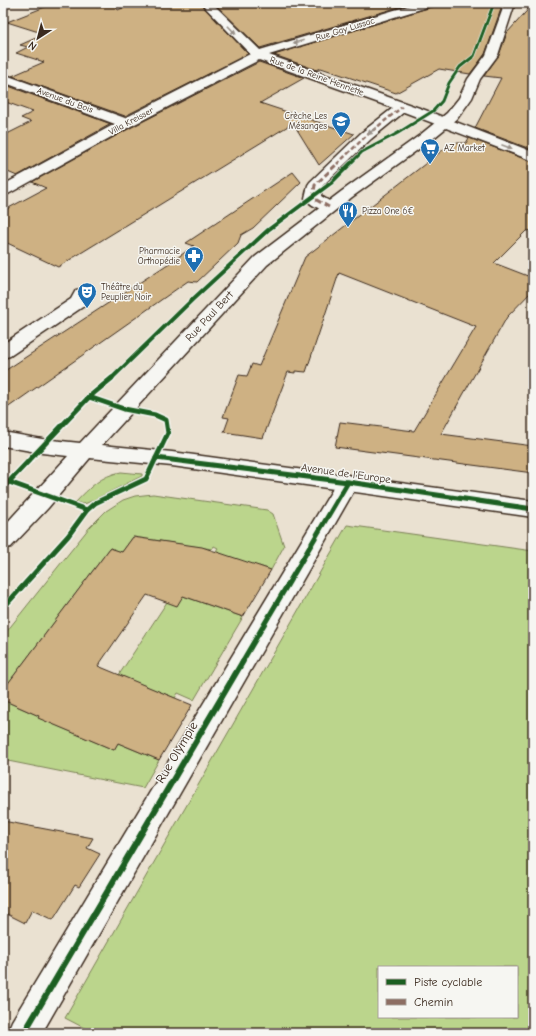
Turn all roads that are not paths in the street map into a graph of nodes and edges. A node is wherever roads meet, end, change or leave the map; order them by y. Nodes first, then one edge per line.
1 (206, 3) edge
2 (430, 3) edge
3 (510, 3) edge
4 (260, 56) junction
5 (3, 78) edge
6 (402, 107) junction
7 (444, 123) junction
8 (126, 124) junction
9 (533, 157) edge
10 (3, 191) edge
11 (329, 208) junction
12 (82, 294) dead end
13 (3, 352) edge
14 (3, 439) edge
15 (86, 450) junction
16 (348, 482) junction
17 (533, 509) edge
18 (3, 542) edge
19 (24, 1033) edge

1 -> 4 street, Rue de la Reine Henriette
2 -> 4 street, Rue Gay Lussac
3 - 7 street, Rue Paul Bert
4 - 6 street, Rue de la Reine Henriette
4 - 8 street, Villa Kreisser
5 - 8 street, Avenue du Bois
6 - 7 street, Rue de la Reine Henriette
6 -> 11 street
7 -> 9 street, Rue de la Reine Henriette
7 - 11 street, Rue Paul Bert
8 - 10 street, Villa Kreisser
11 - 15 street, Rue Paul Bert
12 - 13 street
14 - 15 street, Avenue de l'Europe
15 - 16 street, Avenue de l'Europe
15 - 18 street, Rue Paul Bert
16 - 17 street, Avenue de l'Europe
16 - 19 street, Rue Olympie

